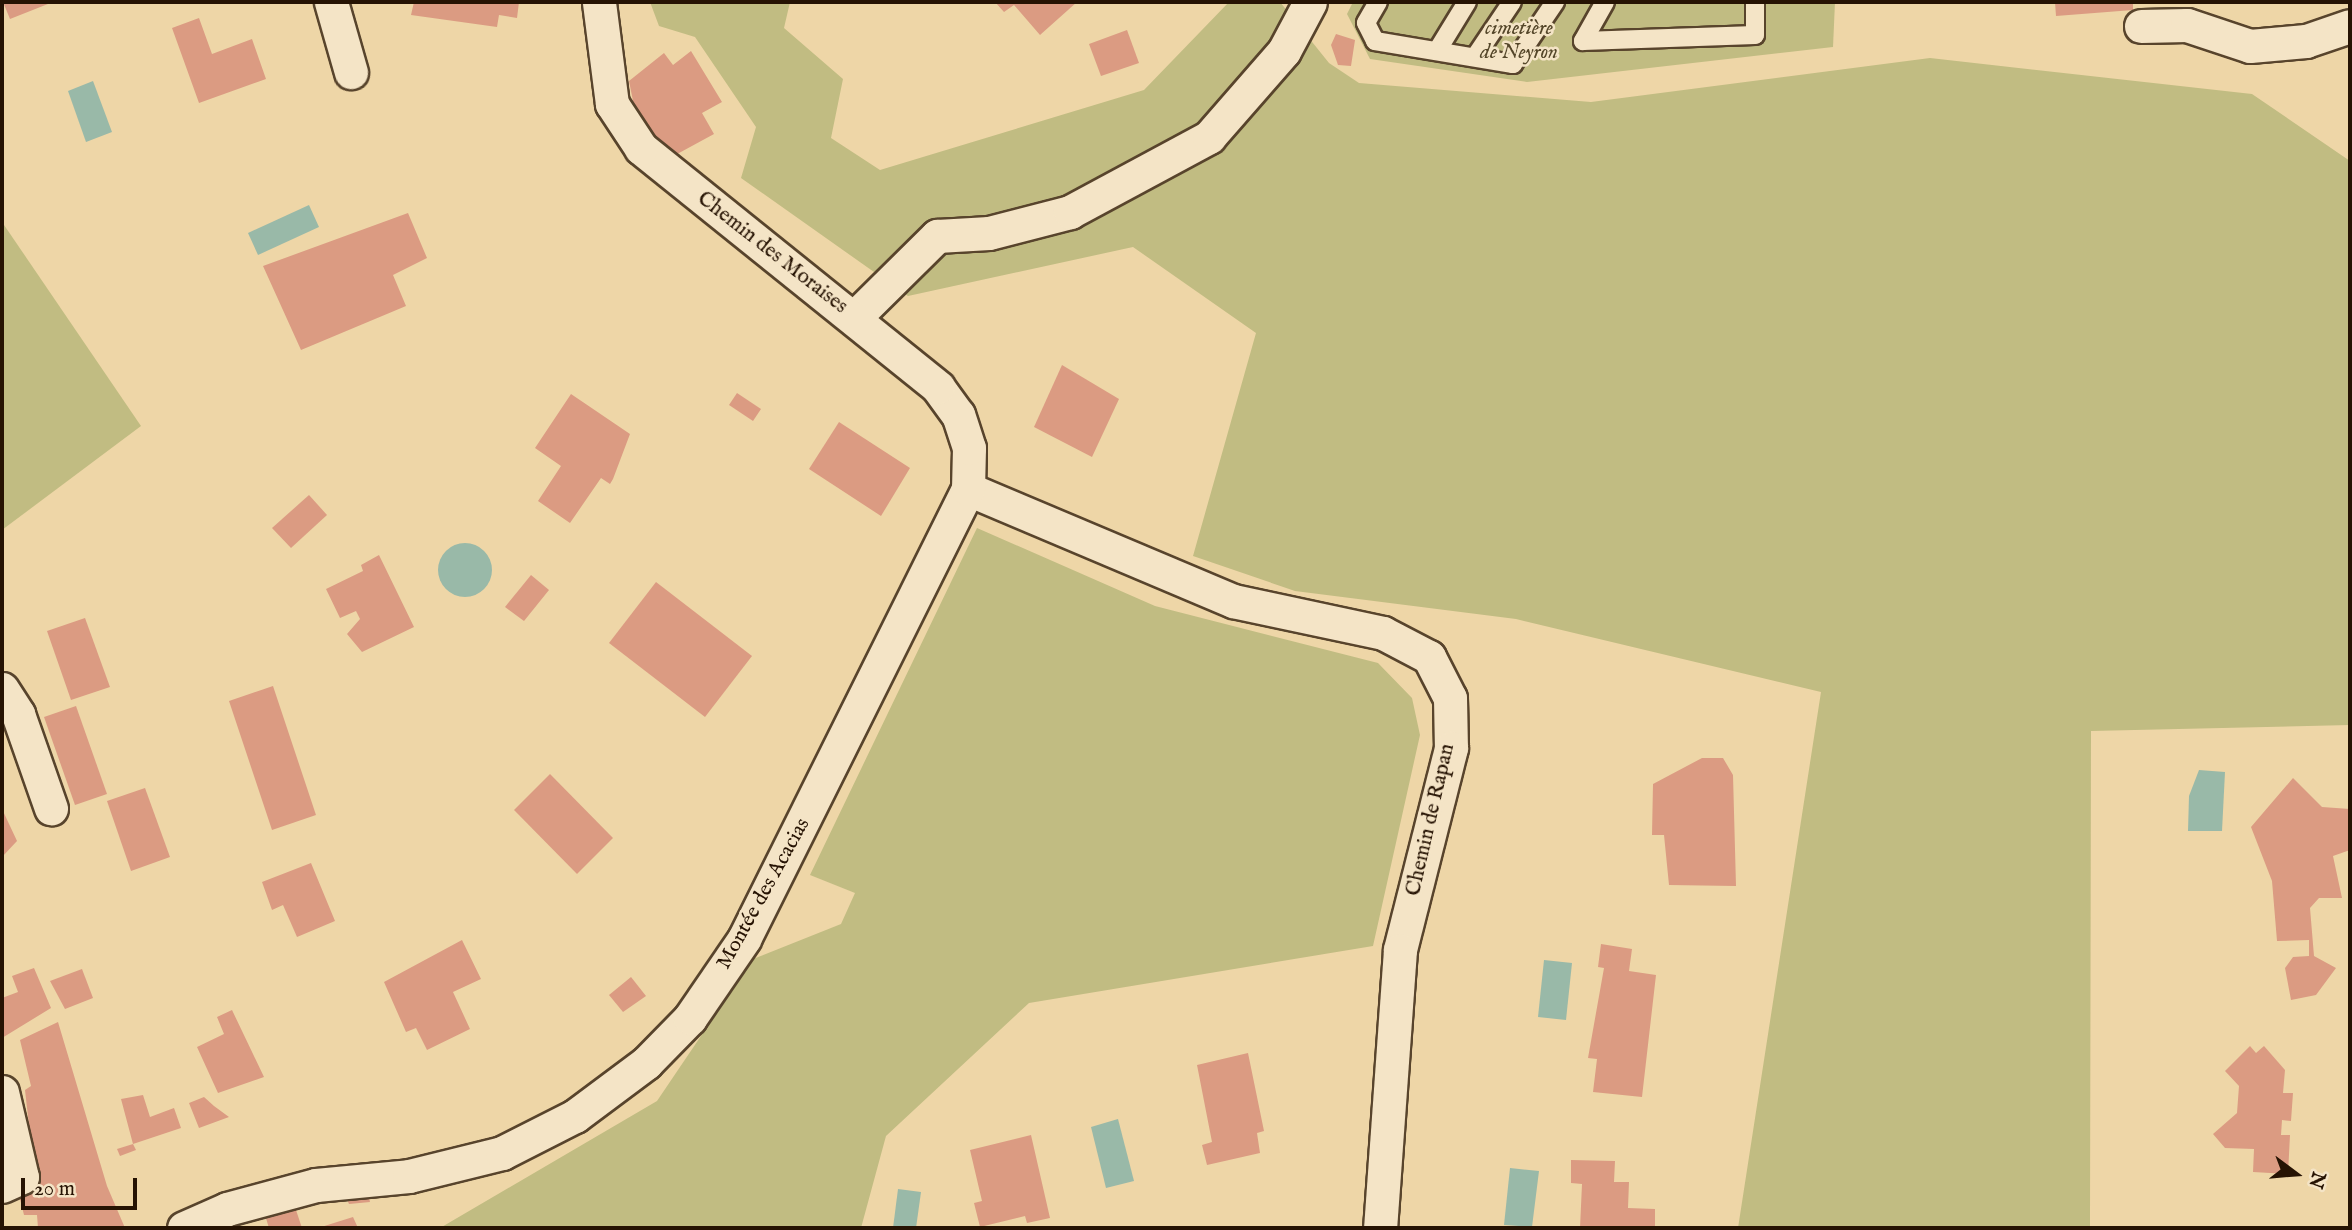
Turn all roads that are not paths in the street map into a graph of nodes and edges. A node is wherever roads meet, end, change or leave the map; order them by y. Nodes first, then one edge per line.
1 (331, 2) edge
2 (599, 2) edge
3 (1310, 2) edge
4 (1378, 2) edge
5 (1467, 2) edge
6 (1513, 2) edge
7 (1555, 2) edge
8 (1605, 2) edge
9 (1755, 2) edge
10 (2141, 26) dead end
11 (2350, 26) edge
12 (1437, 51) junction
13 (1475, 57) junction
14 (351, 72) dead end
15 (854, 318) junction
16 (968, 489) junction
17 (2, 689) edge
18 (51, 808) dead end
19 (2, 1092) edge
20 (2, 1186) edge
21 (184, 1228) edge
22 (1380, 1228) edge

1 - 14 street
2 - 15 street, Chemin des Moraises
3 - 15 street
4 - 12 lane
5 - 12 lane
6 - 13 lane
7 - 13 lane
8 - 9 lane
10 - 11 street
12 - 13 lane
15 - 16 street, Chemin des Moraises
16 - 21 street, Montée des Acacias
16 - 22 street, Chemin de Rapan
17 - 18 street
19 - 20 street

